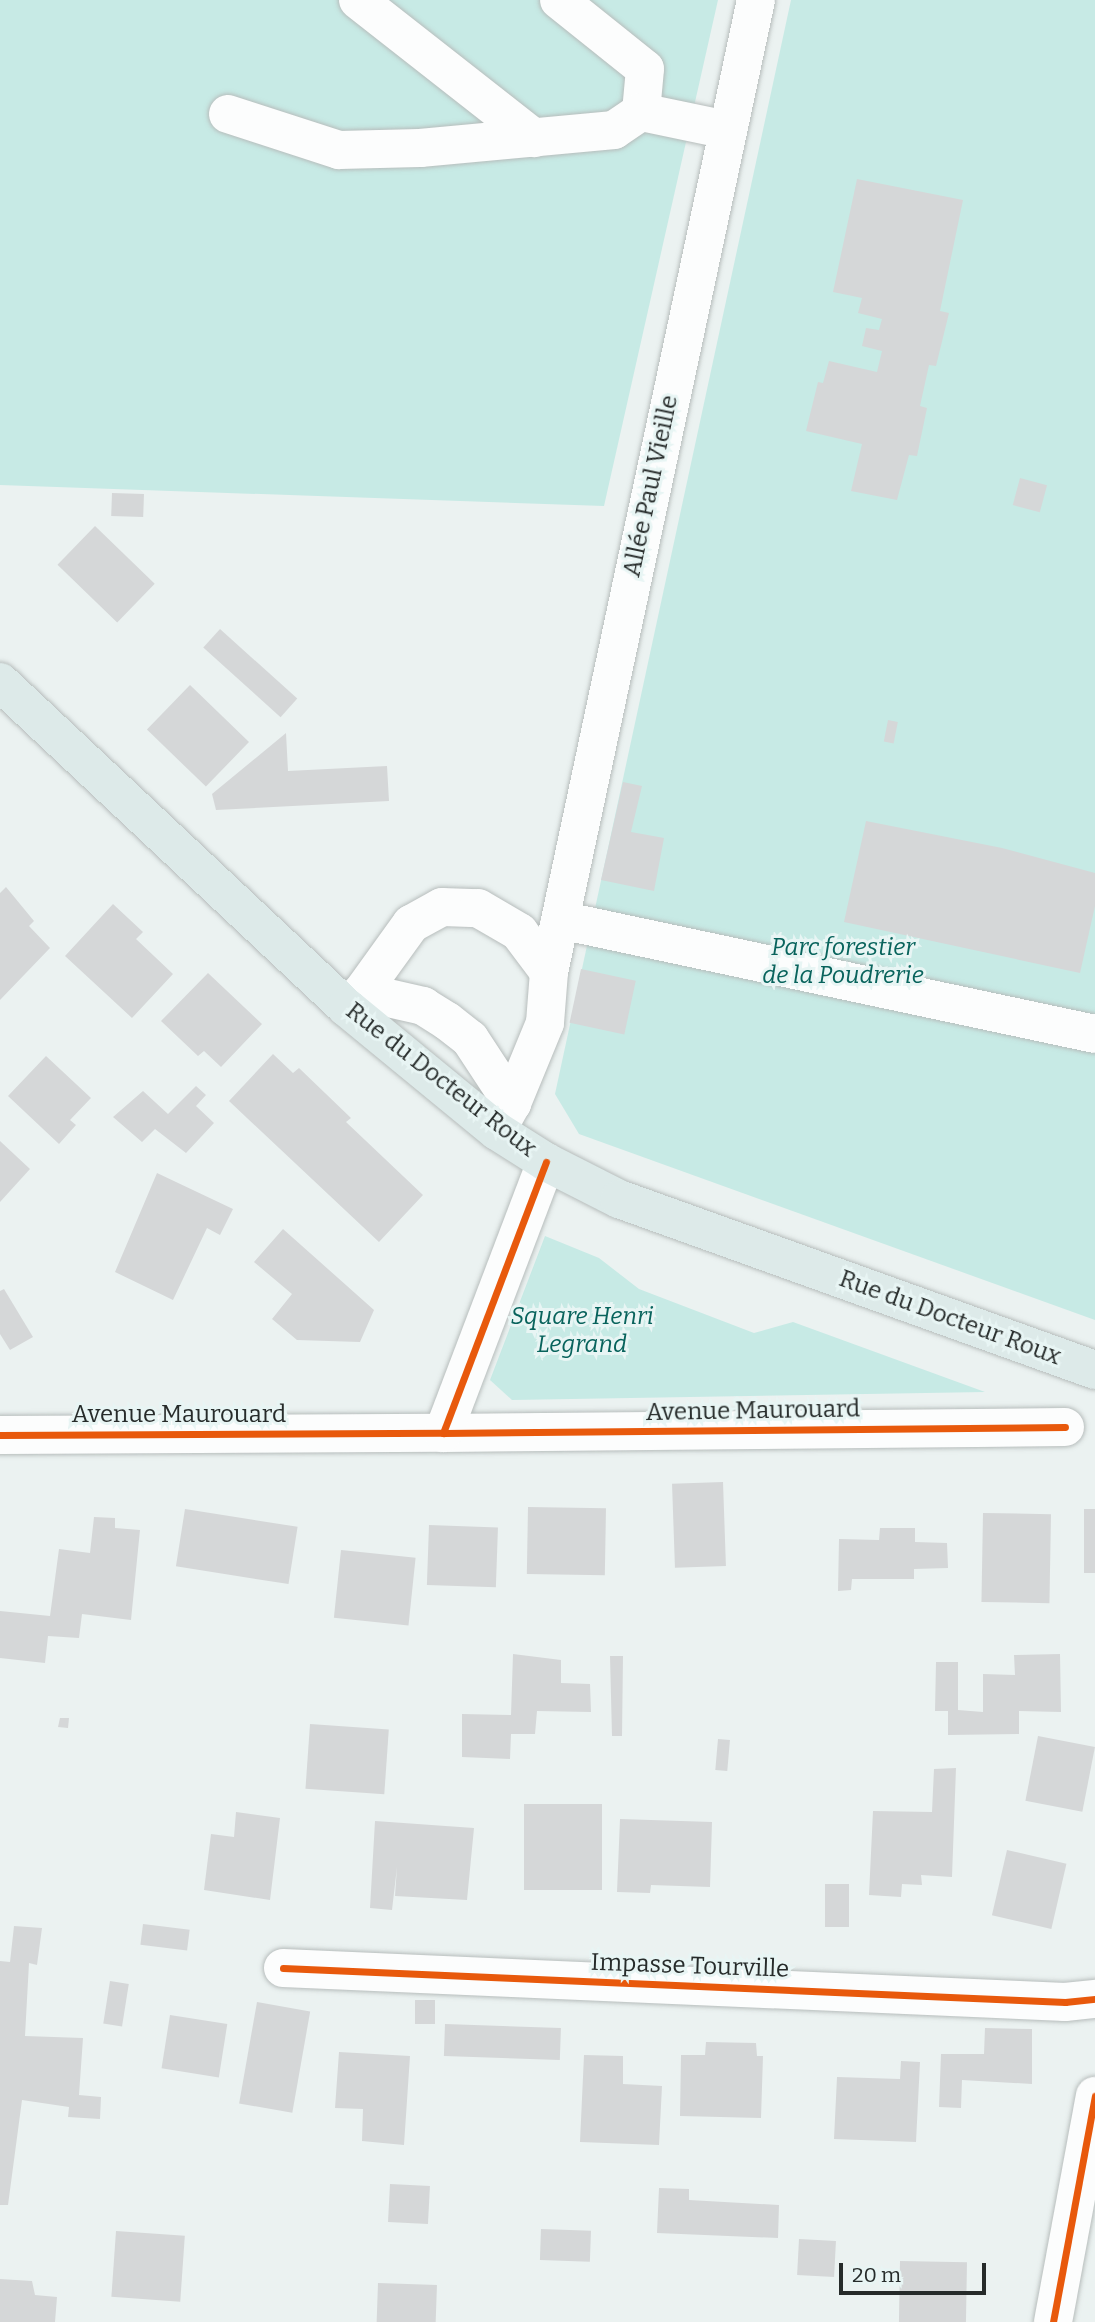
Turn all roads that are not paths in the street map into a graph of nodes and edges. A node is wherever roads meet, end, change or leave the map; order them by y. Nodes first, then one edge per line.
1 (358, 0) edge
2 (559, 0) edge
3 (756, 0) edge
4 (641, 112) junction
5 (228, 114) dead end
6 (727, 130) junction
7 (534, 138) junction
8 (0, 682) edge
9 (560, 919) junction
10 (549, 972) junction
11 (354, 1000) junction
12 (1095, 1034) edge
13 (504, 1117) junction
14 (546, 1163) junction
15 (1095, 1370) edge
16 (1065, 1427) dead end
17 (443, 1433) junction
18 (0, 1435) edge
19 (282, 1969) dead end
20 (1095, 1999) edge
21 (1095, 2096) edge
22 (1053, 2322) edge

1 - 7 street
2 - 4 street
3 - 6 street, Allée Paul Vieille
4 - 6 street
4 - 7 street
5 - 7 street
6 - 9 street, Allée Paul Vieille
8 - 11 main road, Rue du Docteur Roux
9 - 10 street, Allée Paul Vieille
9 - 12 street
10 - 11 street
10 - 13 street
11 - 13 main road, Rue du Docteur Roux
11 - 13 street
13 - 14 main road, Rue du Docteur Roux
14 - 15 main road, Rue du Docteur Roux
14 - 17 street
16 - 17 street, Avenue Maurouard
17 - 18 street, Avenue Maurouard
19 - 20 street, Impasse Tourville
21 - 22 street

